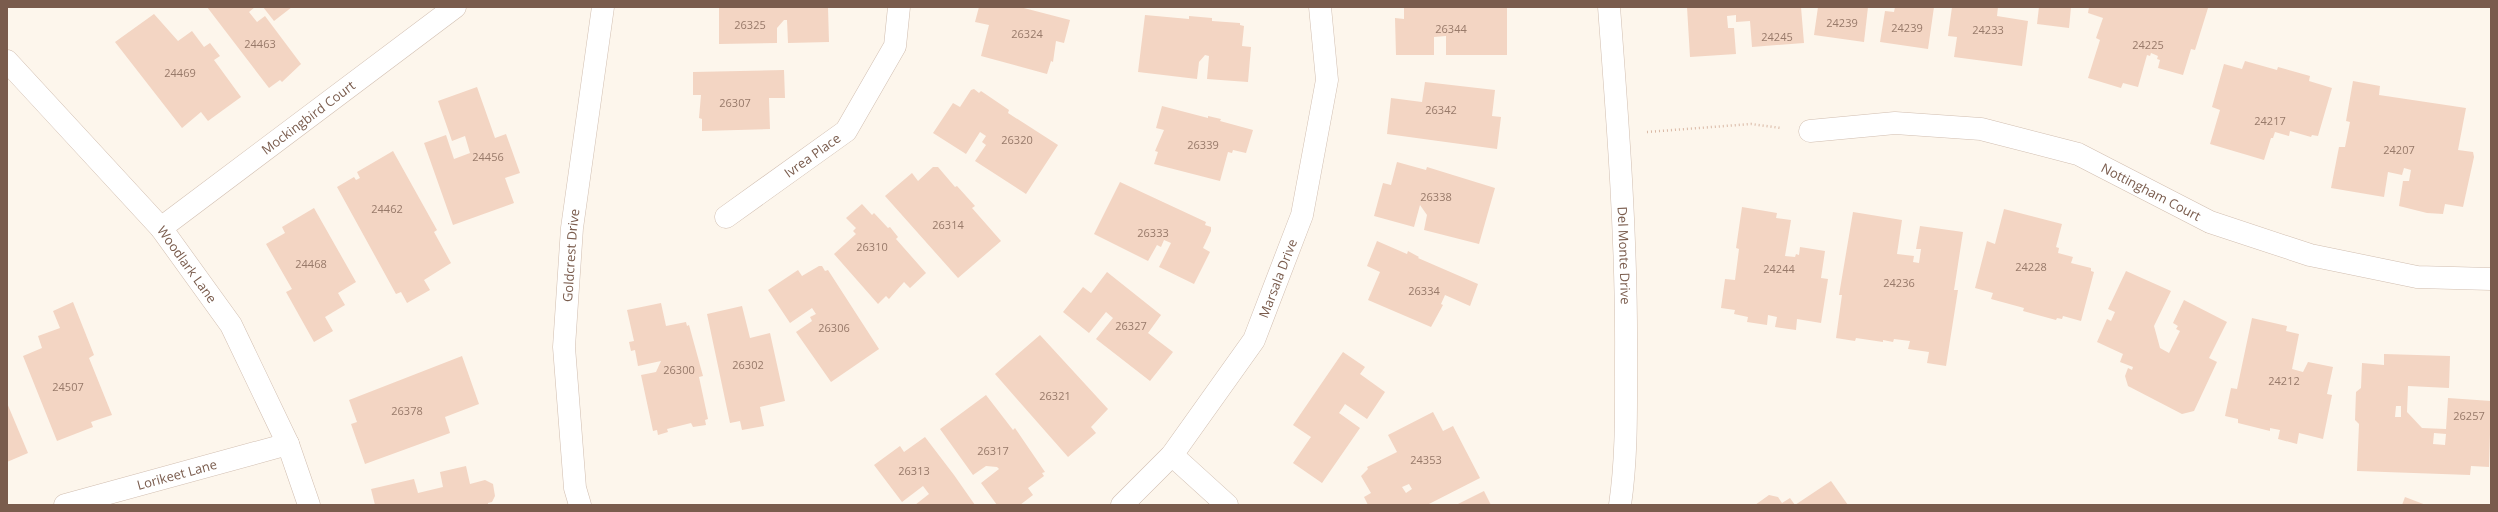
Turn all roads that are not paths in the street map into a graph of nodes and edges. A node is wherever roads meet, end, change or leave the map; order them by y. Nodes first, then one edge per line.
1 (455, 7) edge
2 (603, 7) edge
3 (899, 7) edge
4 (1320, 7) edge
5 (1609, 7) edge
6 (7, 62) edge
7 (1810, 131) road end
8 (726, 217) dead end
9 (161, 228) junction
10 (2491, 279) edge
11 (288, 444) junction
12 (1172, 455) junction
13 (65, 505) edge
14 (308, 505) edge
15 (580, 505) edge
16 (1122, 505) edge
17 (1227, 505) edge
18 (1620, 505) edge

1 - 9 street, Mockingbird Court
2 - 15 street, Goldcrest Drive
3 - 8 street, Ivrea Place
4 - 12 street, Marsala Drive
5 - 18 street, Del Monte Drive
6 - 9 street, Woodlark Lane
7 - 10 street, Nottingham Court
9 - 11 street, Woodlark Lane
11 - 13 street, Lorikeet Lane
11 - 14 street, Woodlark Lane
12 - 16 street, Marsala Drive
12 - 17 street

